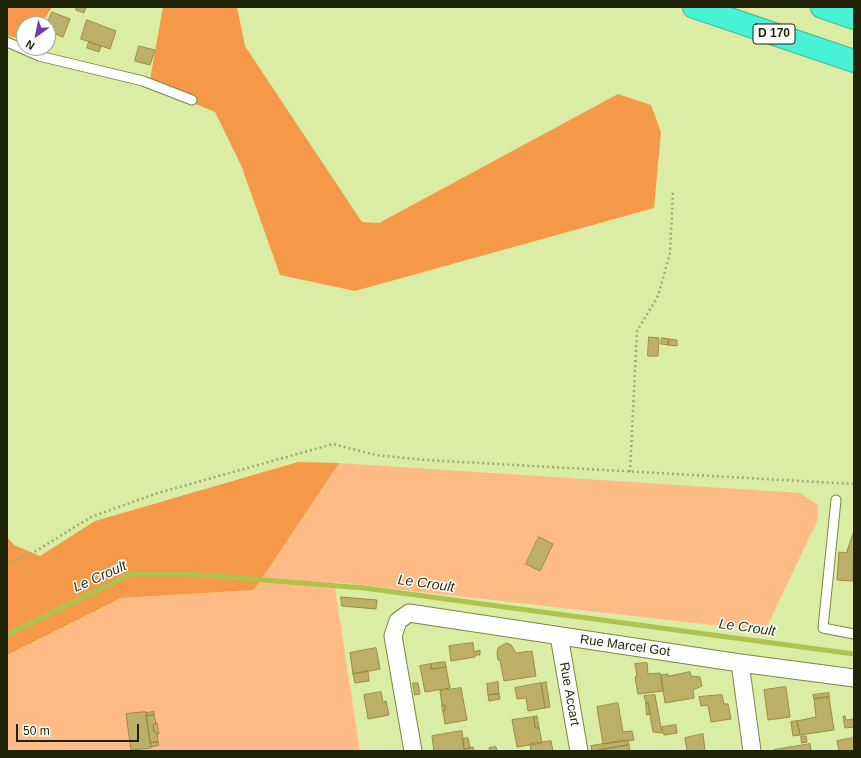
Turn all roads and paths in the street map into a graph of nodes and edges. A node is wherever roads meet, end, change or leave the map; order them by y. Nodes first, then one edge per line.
1 (694, 7) edge
2 (822, 7) edge
3 (854, 18) edge
4 (7, 42) edge
5 (854, 62) edge
6 (192, 100) dead end
7 (673, 191) dead end
8 (630, 472) junction
9 (854, 484) edge
10 (836, 500) dead end
11 (7, 563) edge
12 (854, 634) edge
13 (559, 636) junction
14 (740, 663) junction
15 (854, 678) edge
16 (413, 751) edge
17 (579, 751) edge
18 (752, 751) edge

1 - 5 highway, D 170
2 - 3 highway
4 - 6 lane
7 - 8 path
8 - 9 path
8 - 11 path
10 - 12 lane
13 - 14 street, Rue Marcel Got
13 - 16 street, Rue Marcel Got
13 - 17 street, Rue Accart
14 - 15 street, Rue Marcel Got
14 - 18 street

